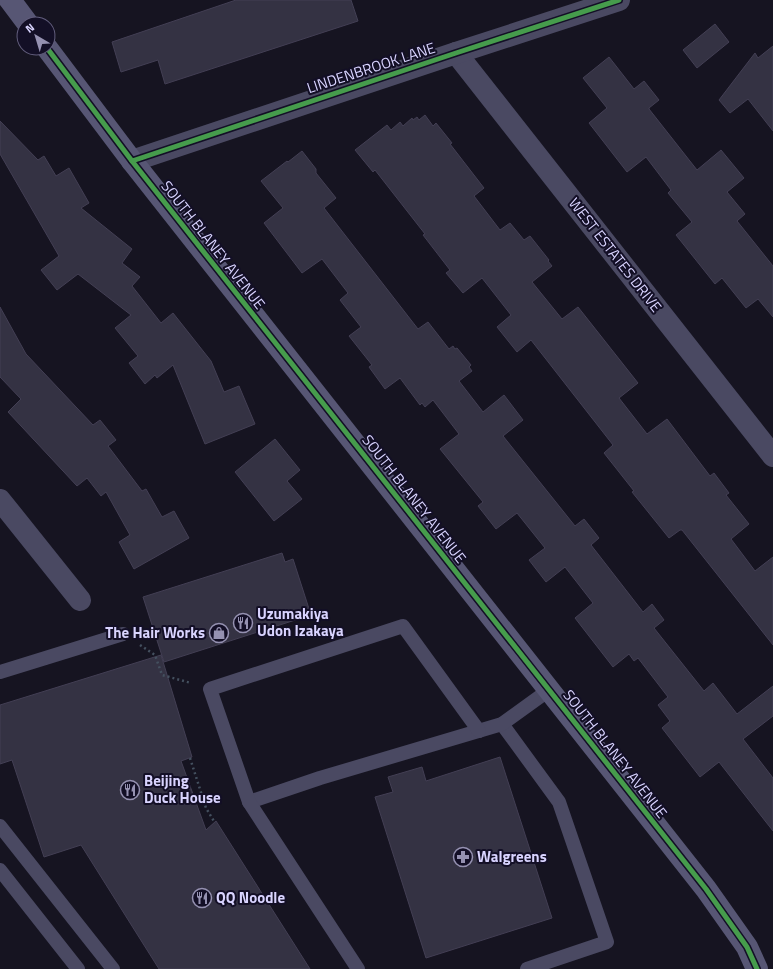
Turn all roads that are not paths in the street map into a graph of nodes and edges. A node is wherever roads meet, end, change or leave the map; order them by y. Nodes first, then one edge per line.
1 (10, 0) edge
2 (619, 0) edge
3 (22, 16) edge
4 (456, 53) junction
5 (52, 56) edge
6 (132, 161) junction
7 (773, 456) edge
8 (0, 500) edge
9 (80, 600) dead end
10 (123, 634) road end
11 (0, 672) edge
12 (550, 690) junction
13 (502, 724) junction
14 (479, 731) junction
15 (250, 802) junction
16 (0, 826) edge
17 (0, 870) edge
18 (78, 969) edge
19 (113, 969) edge
20 (358, 969) edge
21 (527, 969) edge
22 (757, 969) edge

1 - 3 street
2 - 4 street, LINDENBROOK LANE
4 - 6 street, LINDENBROOK LANE
4 - 7 street, WEST ESTATES DRIVE
5 - 6 street, SOUTH BLANEY AVENUE
6 - 12 street, SOUTH BLANEY AVENUE
8 - 9 street
10 - 11 lane
12 - 13 lane
12 - 22 street, SOUTH BLANEY AVENUE
13 - 14 lane
13 - 21 lane
14 - 15 lane
14 - 15 lane
15 - 20 lane
16 - 19 lane
17 - 18 lane

